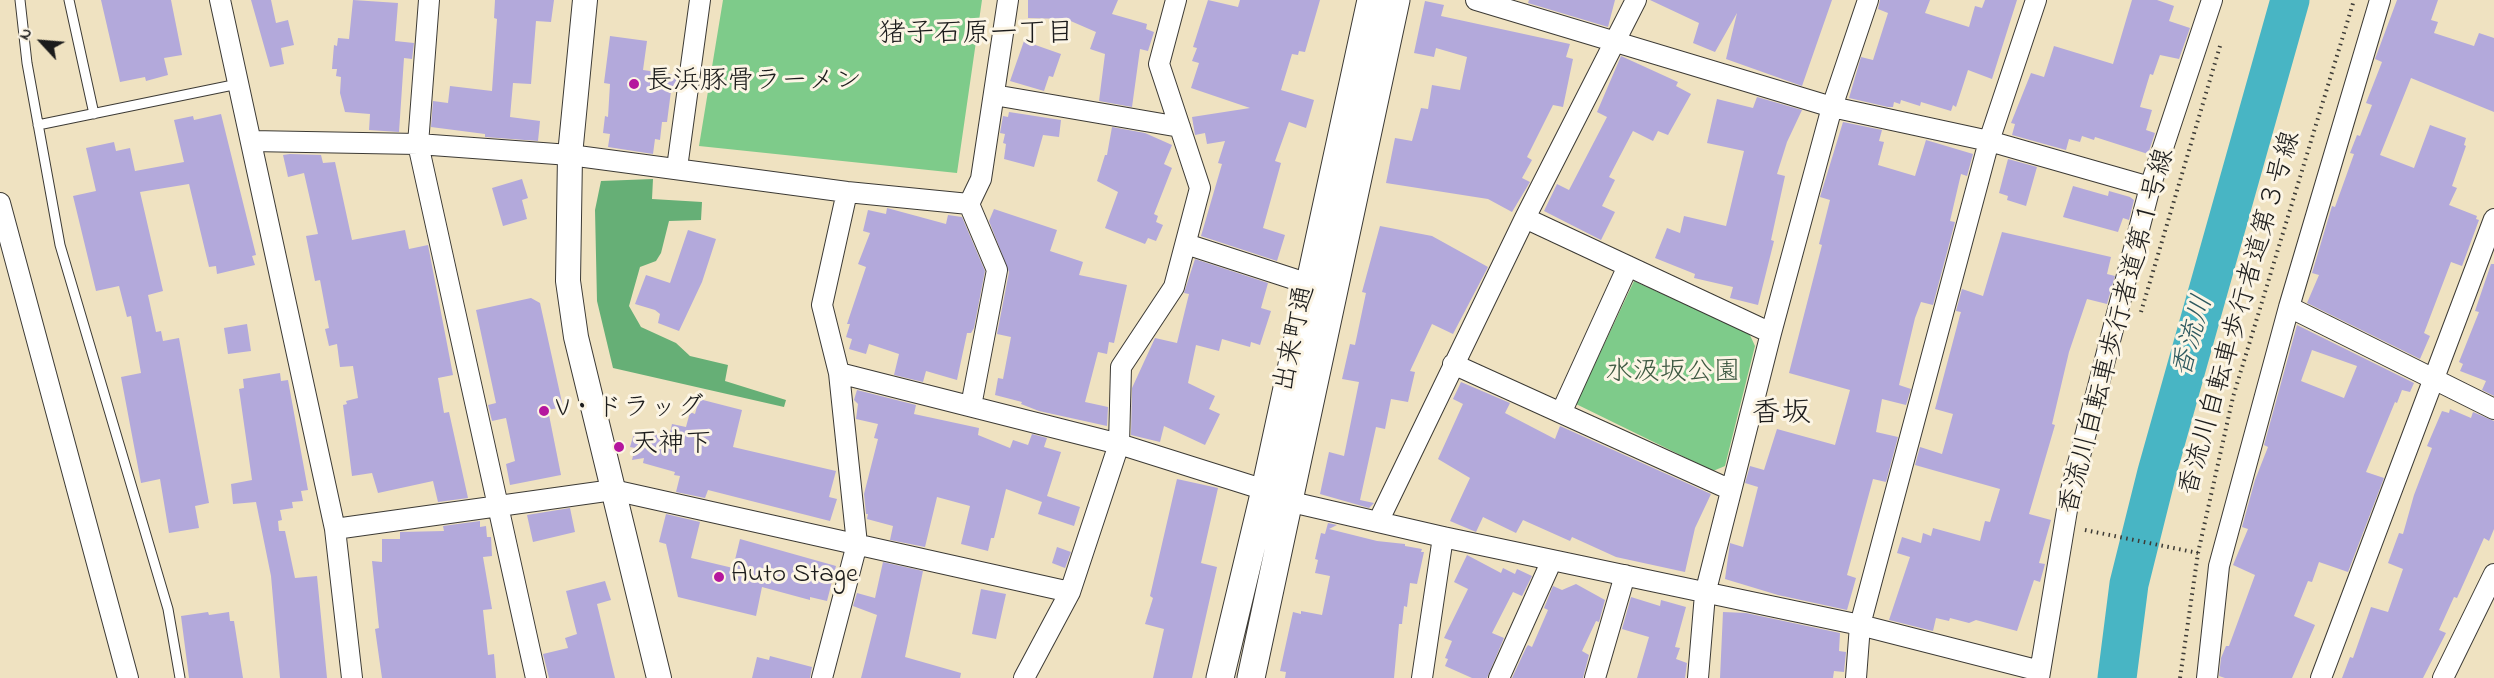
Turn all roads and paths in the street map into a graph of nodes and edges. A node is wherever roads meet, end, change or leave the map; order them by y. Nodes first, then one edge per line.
1 (20, 0) edge
2 (69, 0) edge
3 (220, 0) edge
4 (429, 0) edge
5 (585, 0) edge
6 (700, 0) edge
7 (1008, 0) edge
8 (1176, 0) edge
9 (1371, 0) edge
10 (1396, 0) edge
11 (1476, 0) edge
12 (1636, 0) edge
13 (1868, 0) edge
14 (2036, 0) edge
15 (2212, 0) edge
16 (2354, 0) edge
17 (2380, 0) edge
18 (2224, 34) dead end
19 (1616, 40) junction
20 (238, 84) junction
21 (994, 95) junction
22 (1832, 107) junction
23 (94, 114) junction
24 (38, 125) junction
25 (1180, 127) junction
26 (250, 141) junction
27 (1989, 141) junction
28 (418, 144) junction
29 (570, 156) junction
30 (677, 168) junction
31 (2150, 187) junction
32 (847, 192) junction
33 (0, 203) edge
34 (969, 204) junction
35 (1525, 219) junction
36 (2494, 219) edge
37 (1186, 244) junction
38 (1628, 266) junction
39 (1309, 284) junction
40 (2289, 307) junction
41 (2140, 316) dead end
42 (1771, 333) junction
43 (1453, 364) junction
44 (839, 373) junction
45 (2434, 379) junction
46 (971, 406) junction
47 (2494, 409) edge
48 (1561, 413) junction
49 (1119, 444) junction
50 (613, 490) junction
51 (1731, 490) junction
52 (1276, 495) junction
53 (499, 508) junction
54 (2087, 518) dead end
55 (1378, 522) junction
56 (335, 529) junction
57 (2085, 530) junction
58 (1280, 532) junction
59 (1443, 537) junction
60 (2082, 541) dead end
61 (856, 544) junction
62 (2198, 553) junction
63 (1552, 560) junction
64 (2494, 574) edge
65 (1625, 575) junction
66 (1070, 592) junction
67 (1705, 594) junction
68 (1860, 625) junction
69 (2040, 674) edge
70 (128, 678) edge
71 (180, 678) edge
72 (352, 678) edge
73 (536, 678) edge
74 (658, 678) edge
75 (822, 678) edge
76 (1024, 678) edge
77 (1220, 678) edge
78 (1238, 678) edge
79 (1251, 678) edge
80 (1422, 678) edge
81 (1499, 678) edge
82 (1595, 678) edge
83 (1698, 678) edge
84 (1856, 678) edge
85 (2180, 678) edge
86 (2207, 678) edge
87 (2321, 678) edge
88 (2443, 678) edge

1 - 24 lane
2 - 23 lane
3 - 20 street
4 - 28 street
5 - 29 street
6 - 30 street
7 - 21 street
8 - 25 street
9 - 39 main road, 出来町通
10 - 52 main road, 出来町通
11 - 19 street
12 - 19 street
13 - 22 street
14 - 27 street
15 - 31 street
16 - 62 path, 香流川自転車歩行者道第３号線
17 - 40 street
18 - 41 path, 香流川自転車歩行者道第１号線
19 - 22 street
19 - 35 street
20 - 23 lane
20 - 26 street
21 - 25 street
21 - 34 street
22 - 27 street
22 - 42 street
23 - 24 lane
24 - 71 lane
25 - 37 street
26 - 28 street
26 - 56 street
27 - 31 street
27 - 68 street
28 - 29 street
28 - 53 street
29 - 30 street
29 - 50 street
30 - 32 street
31 - 69 street
32 - 34 street
32 - 44 street
33 - 70 street
34 - 46 street
35 - 38 street
35 - 43 street
36 - 45 street
37 - 39 street
37 - 49 street
38 - 42 street
38 - 48 street
39 - 52 main road, 出来町通
40 - 45 street
40 - 86 street
42 - 51 street
43 - 48 street
43 - 55 street
44 - 46 street
44 - 61 street
45 - 47 street
45 - 87 street
46 - 49 street
48 - 51 street
49 - 52 street
49 - 66 street
50 - 53 street
50 - 61 street
50 - 74 street
51 - 67 street
52 - 55 street
52 - 58 main road, 出来町通
52 - 77 main road, 出来町通
53 - 56 street
53 - 73 street
54 - 57 path, 香流川自転車歩行者道第１号線
55 - 59 street
56 - 72 street
57 - 60 path, 香流川自転車歩行者道第１号線
57 - 62 path
58 - 78 street
58 - 79 main road, 出来町通
59 - 63 street
59 - 80 street
61 - 66 street
61 - 75 street
62 - 85 path, 香流川自転車歩行者道第３号線
63 - 65 street
63 - 81 street
64 - 88 street
65 - 67 street
65 - 82 street
66 - 76 street
67 - 68 street
67 - 83 street
68 - 69 street
68 - 84 street

